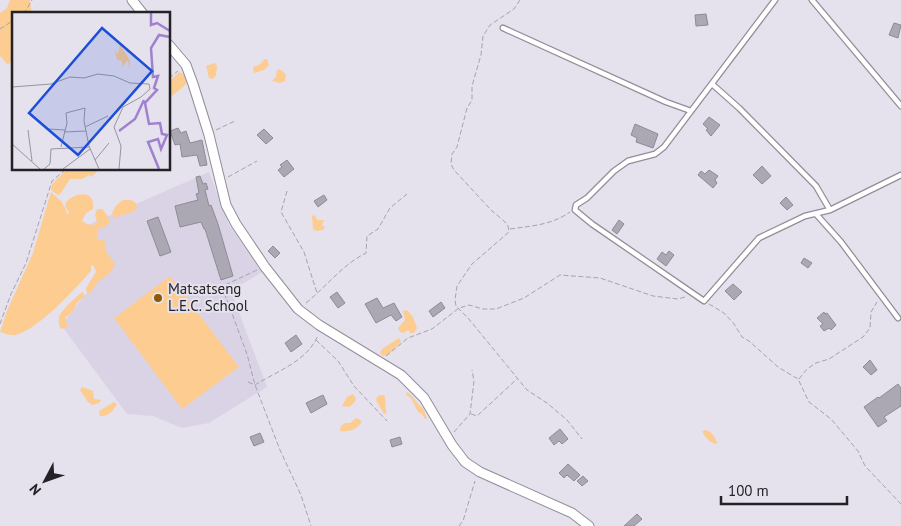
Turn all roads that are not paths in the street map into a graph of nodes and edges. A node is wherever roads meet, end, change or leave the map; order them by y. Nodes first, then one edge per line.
1 (132, 0) edge
2 (775, 0) edge
3 (812, 0) edge
4 (141, 12) edge
5 (503, 28) dead end
6 (170, 47) edge
7 (712, 84) junction
8 (901, 106) edge
9 (691, 112) junction
10 (901, 175) edge
11 (830, 210) junction
12 (816, 214) junction
13 (898, 318) dead end
14 (589, 526) edge

1 - 4 street
2 - 7 lane
3 - 8 lane
5 - 9 lane
6 - 14 street
7 - 9 lane
7 - 11 lane
9 - 12 lane
10 - 11 lane
11 - 12 lane
12 - 13 lane

